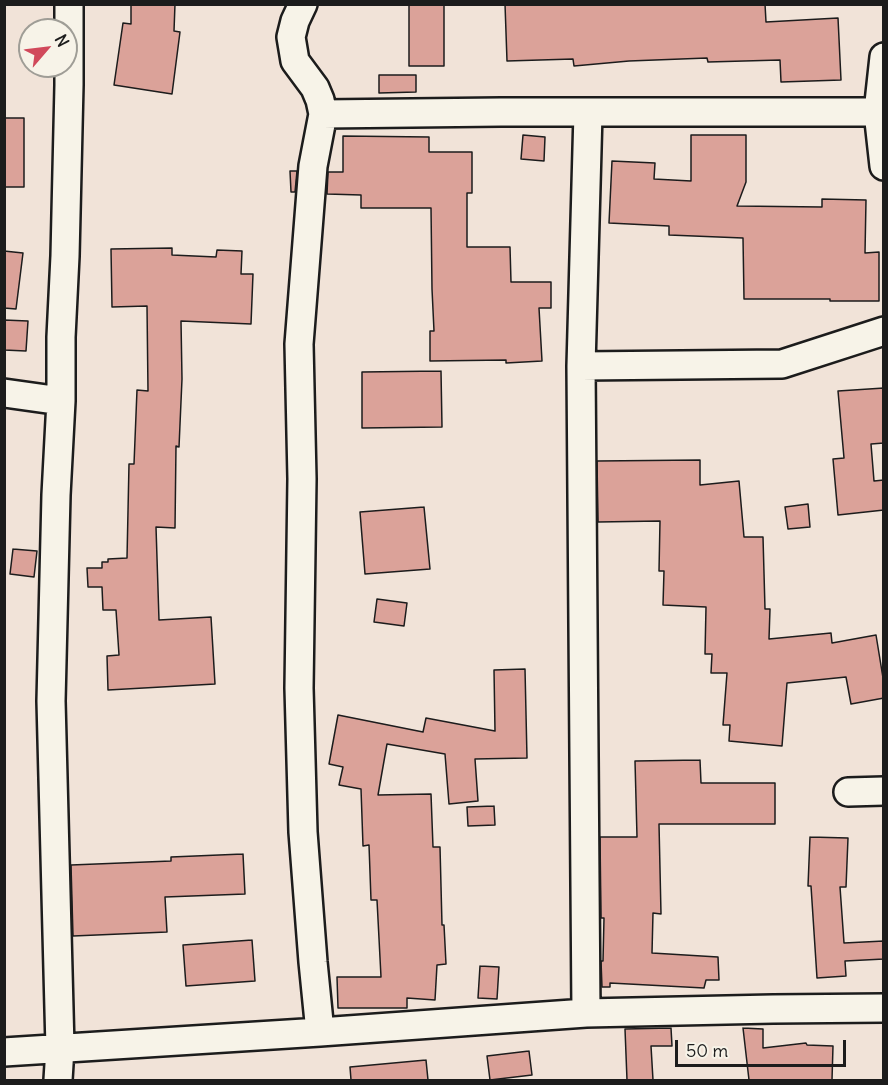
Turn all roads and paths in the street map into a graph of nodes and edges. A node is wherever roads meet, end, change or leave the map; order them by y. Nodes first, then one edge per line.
1 (69, 4) edge
2 (303, 4) edge
3 (884, 57) edge
4 (878, 112) junction
5 (588, 113) junction
6 (323, 114) junction
7 (884, 166) edge
8 (884, 331) edge
9 (581, 366) junction
10 (4, 393) edge
11 (61, 401) junction
12 (884, 791) edge
13 (848, 792) dead end
14 (884, 1008) edge
15 (586, 1013) junction
16 (320, 1032) junction
17 (60, 1048) junction
18 (4, 1052) edge
19 (58, 1080) edge

1 - 11 street
2 - 6 street
3 - 4 street
4 - 5 street
4 - 7 street
5 - 6 street
5 - 9 street
6 - 16 street
8 - 9 street
9 - 15 street
10 - 11 street
11 - 17 street
12 - 13 street
14 - 15 street
15 - 16 street
16 - 17 street
17 - 18 street
17 - 19 street

